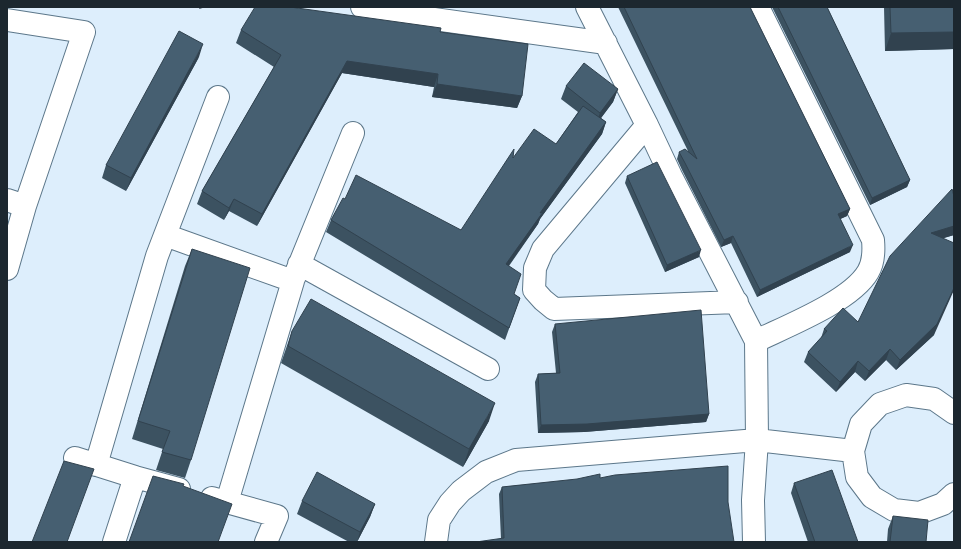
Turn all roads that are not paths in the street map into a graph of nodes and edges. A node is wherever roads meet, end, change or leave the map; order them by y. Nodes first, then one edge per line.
1 (362, 7) edge
2 (587, 7) edge
3 (758, 7) edge
4 (7, 20) edge
5 (606, 42) junction
6 (218, 97) dead end
7 (647, 125) junction
8 (353, 133) dead end
9 (16, 203) edge
10 (165, 236) junction
11 (7, 269) edge
12 (296, 272) junction
13 (737, 302) junction
14 (756, 341) junction
15 (488, 369) dead end
16 (954, 413) edge
17 (757, 440) junction
18 (853, 451) junction
19 (75, 458) dead end
20 (96, 465) junction
21 (135, 477) junction
22 (954, 494) edge
23 (227, 502) junction
24 (114, 542) edge
25 (266, 542) edge
26 (436, 542) edge
27 (754, 542) edge

1 - 5 street
2 - 5 street
3 - 14 street
4 - 9 street
5 - 7 street
6 - 10 street
7 - 13 street
7 - 13 street
8 - 12 street
9 - 11 street
10 - 12 street
10 - 20 street
12 - 15 street
12 - 23 street
13 - 14 street
14 - 17 street
16 - 18 street
17 - 18 street
17 - 26 street
17 - 27 street
18 - 22 street
19 - 20 street
20 - 21 street
21 - 23 street
21 - 24 street
23 - 25 street

